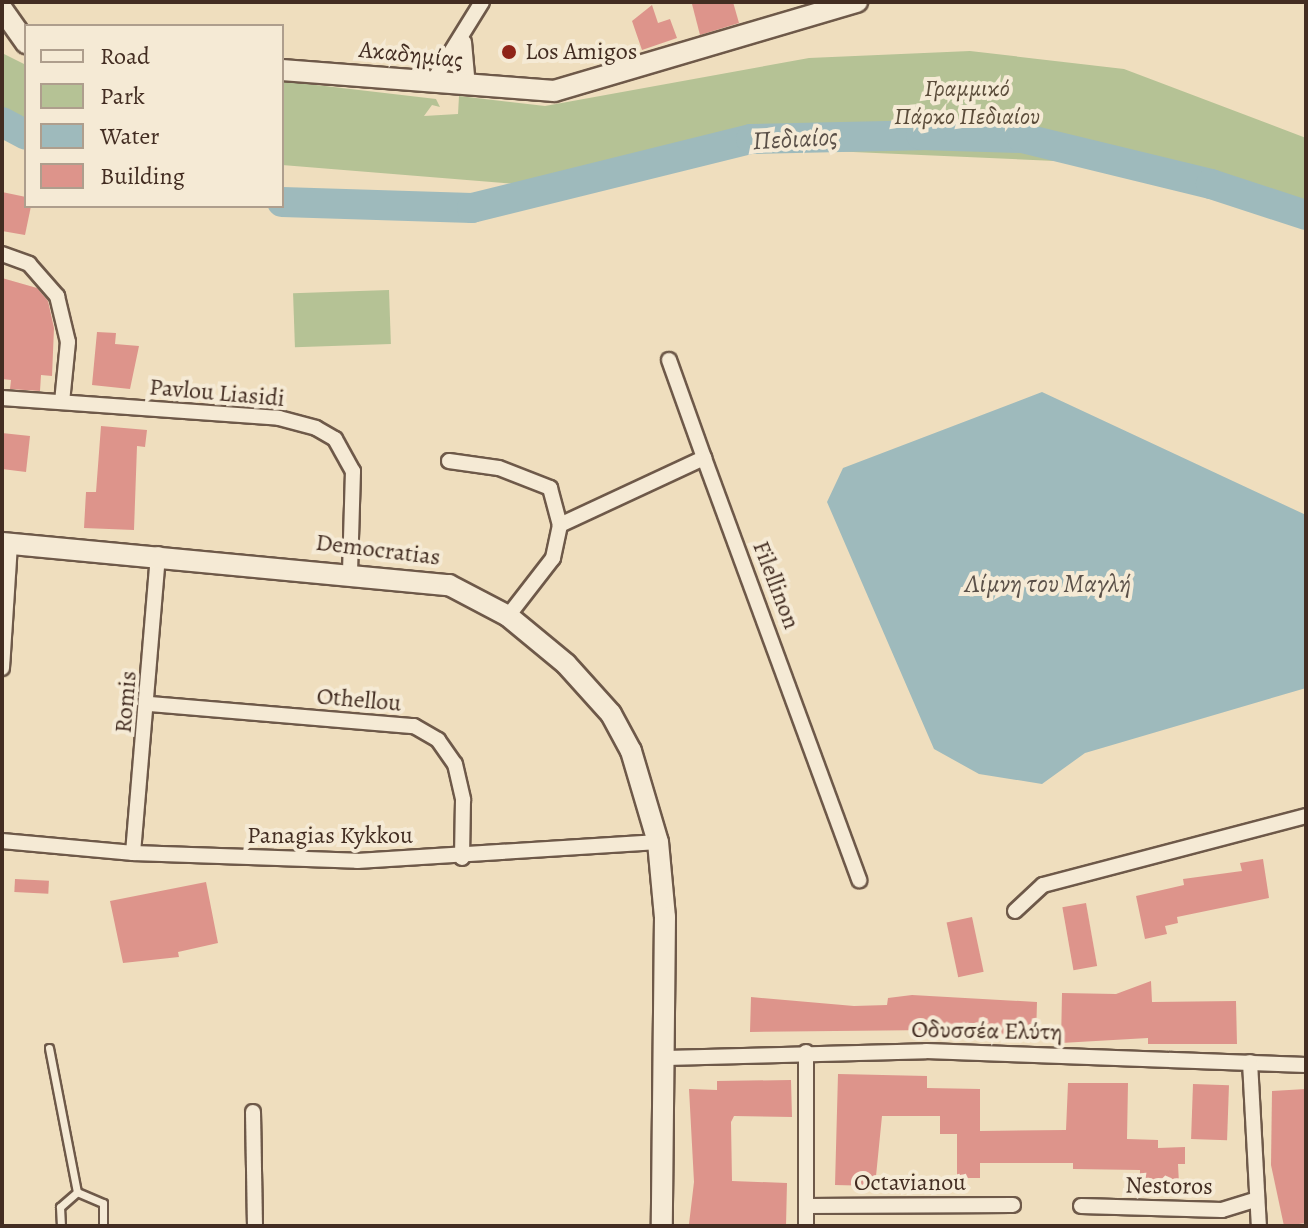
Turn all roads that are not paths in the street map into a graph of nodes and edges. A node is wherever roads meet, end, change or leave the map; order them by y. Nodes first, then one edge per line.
1 (482, 2) edge
2 (857, 2) edge
3 (3, 16) edge
4 (465, 38) junction
5 (24, 41) edge
6 (284, 70) edge
7 (433, 81) junction
8 (468, 87) junction
9 (2, 254) edge
10 (669, 360) dead end
11 (2, 398) edge
12 (62, 402) junction
13 (704, 458) junction
14 (449, 461) dead end
15 (560, 525) junction
16 (6, 543) edge
17 (158, 554) junction
18 (350, 571) junction
19 (508, 616) junction
20 (2, 668) edge
21 (150, 704) junction
22 (1306, 816) edge
23 (2, 841) edge
24 (658, 842) junction
25 (133, 853) junction
26 (462, 858) junction
27 (859, 880) dead end
28 (1015, 911) dead end
29 (49, 1048) dead end
30 (806, 1052) junction
31 (666, 1058) junction
32 (1250, 1062) junction
33 (1306, 1065) edge
34 (253, 1112) dead end
35 (77, 1192) junction
36 (1254, 1200) junction
37 (1013, 1205) dead end
38 (807, 1206) junction
39 (1081, 1206) dead end
40 (61, 1226) edge
41 (103, 1226) edge
42 (255, 1226) edge
43 (662, 1226) edge
44 (806, 1226) edge
45 (1259, 1226) edge

1 - 4 street
2 - 8 street, Ακαδημίας
3 - 5 street
4 - 7 street
4 - 8 street
6 - 7 street, Ακαδημίας
7 - 8 street, Ακαδημίας
9 - 12 street
10 - 13 street, Filellinon
11 - 12 street, Pavlou Liasidi
12 - 18 street, Pavlou Liasidi
13 - 15 street
13 - 27 street, Filellinon
14 - 15 street
15 - 19 street
16 - 17 street, Democratias
16 - 20 street
17 - 18 street, Democratias
17 - 21 street, Romis
18 - 19 street, Democratias
19 - 24 street, Democratias
21 - 25 street, Romis
21 - 26 street, Othellou
22 - 28 street
23 - 25 street, Panagias Kykkou
24 - 26 street, Panagias Kykkou
24 - 31 street, Democratias
25 - 26 street, Panagias Kykkou
29 - 35 lane
30 - 31 street, Οδυσσέα Ελύτη
30 - 32 street, Οδυσσέα Ελύτη
30 - 38 street
31 - 43 street, Democratias
32 - 33 street, Οδυσσέα Ελύτη
32 - 36 street
34 - 42 street
35 - 40 lane
35 - 41 lane
36 - 39 street, Nestoros
36 - 45 street
37 - 38 street, Octavianou
38 - 44 street

